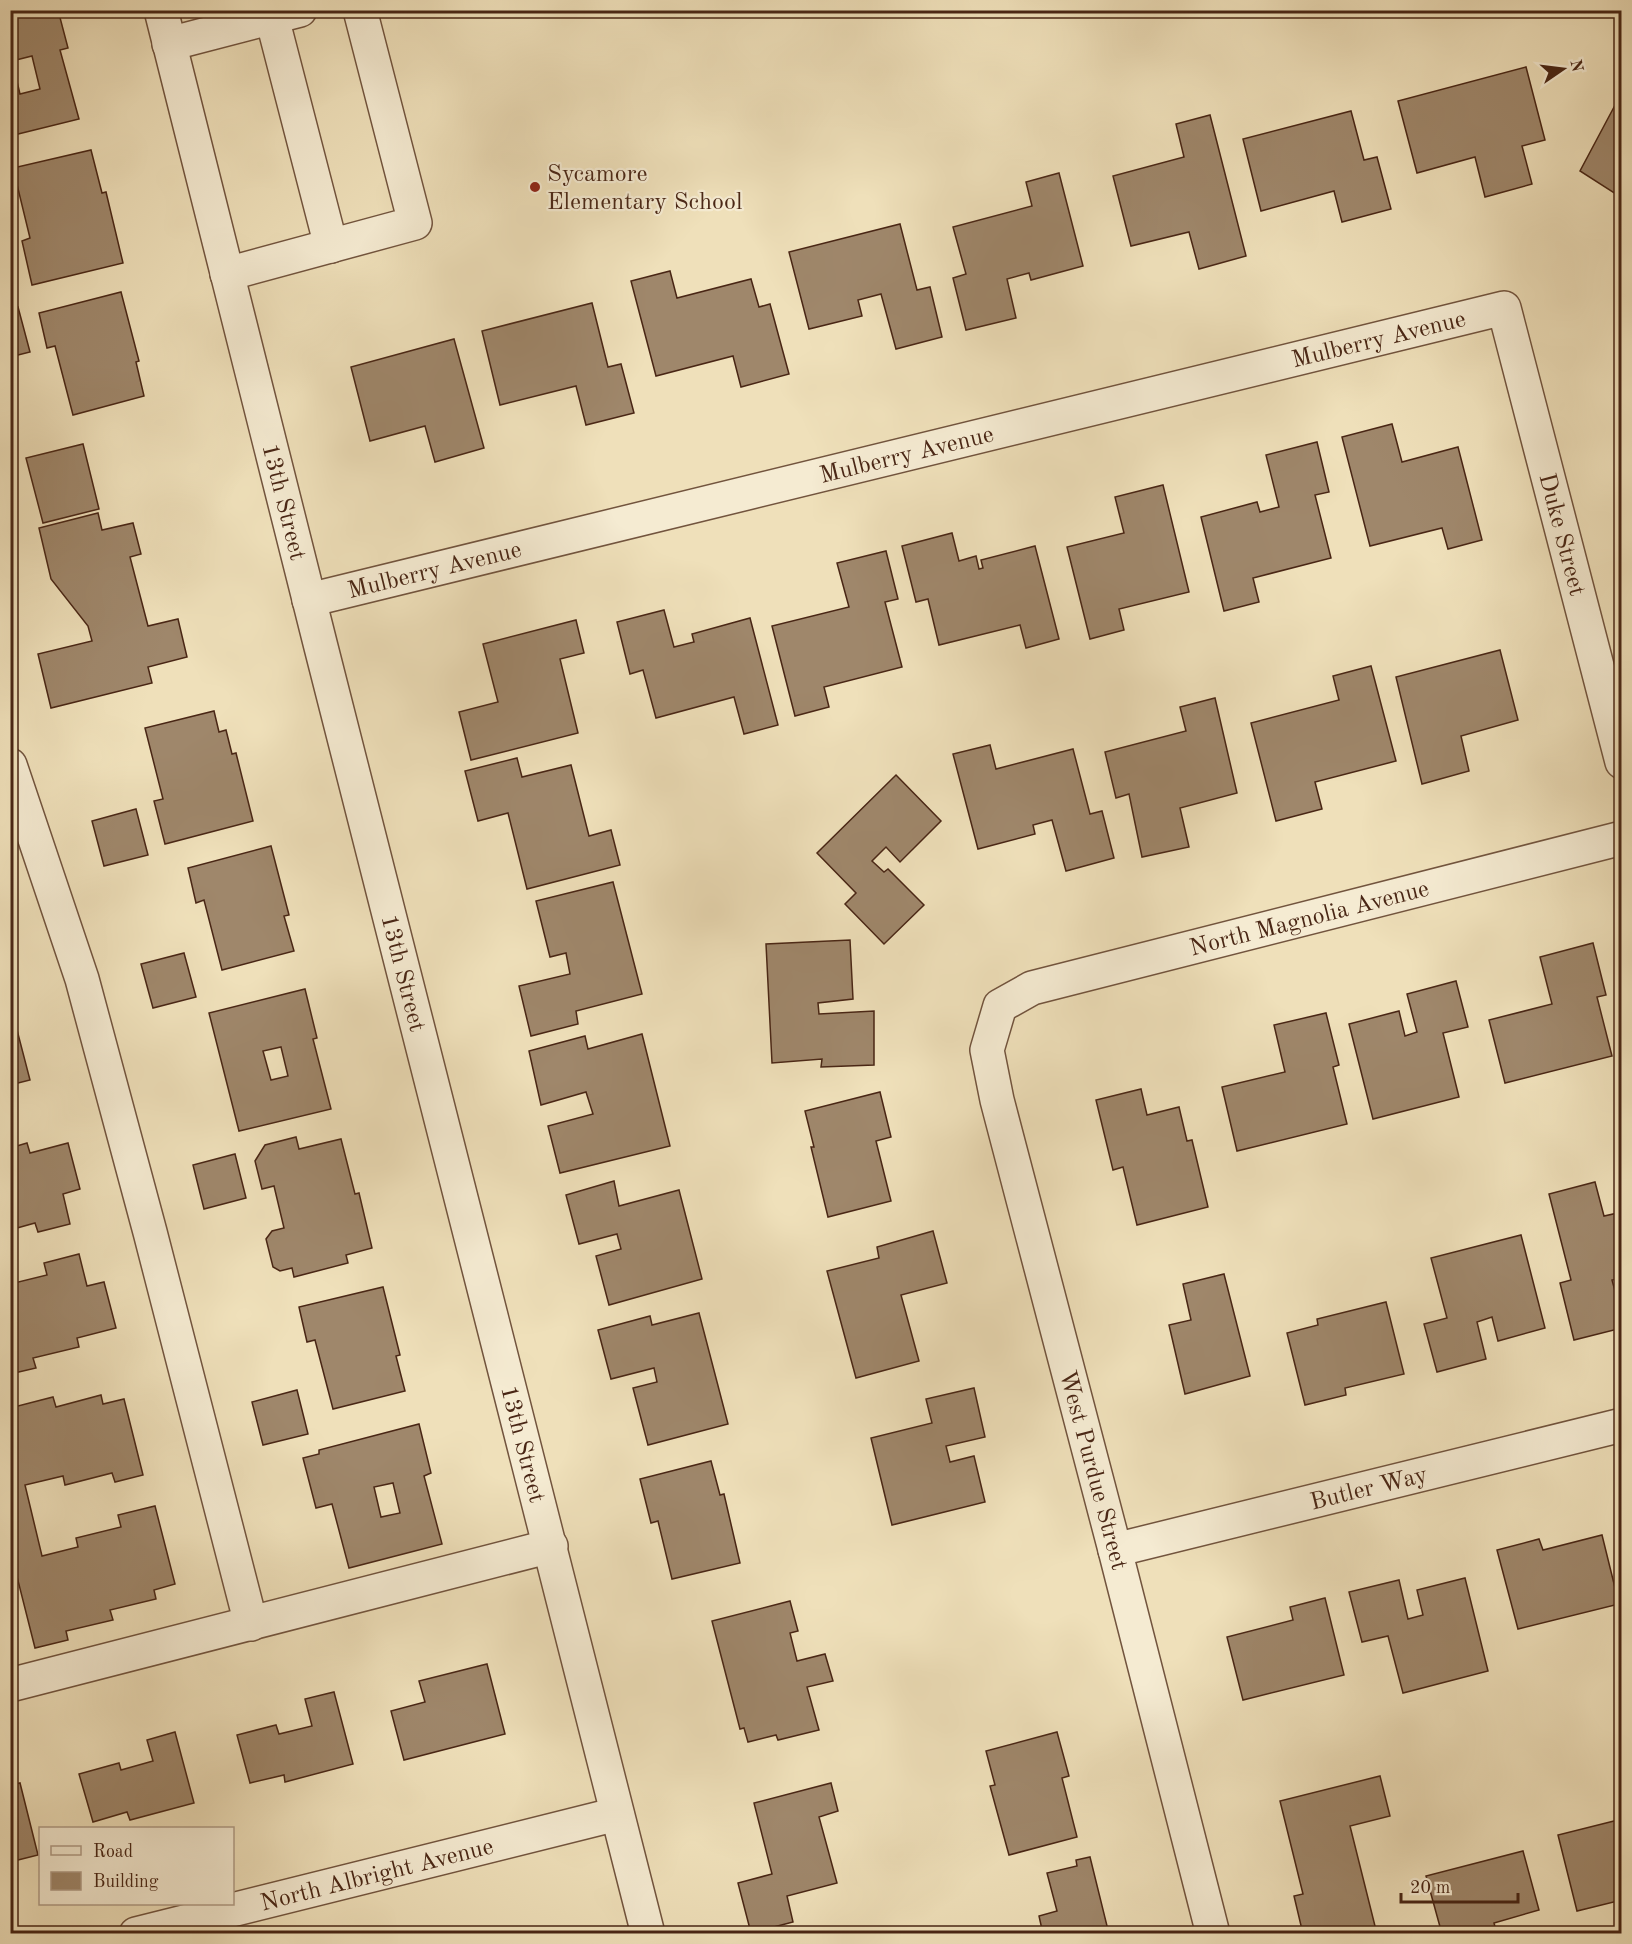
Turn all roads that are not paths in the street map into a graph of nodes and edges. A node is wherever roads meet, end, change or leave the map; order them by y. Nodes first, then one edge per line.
1 (161, 10) edge
2 (360, 10) edge
3 (280, 13) edge
4 (170, 44) junction
5 (331, 246) junction
6 (228, 274) junction
7 (1504, 308) joint
8 (309, 600) junction
9 (1622, 762) edge
10 (10, 765) edge
11 (1622, 838) edge
12 (1000, 1006) joint
13 (1622, 1425) edge
14 (551, 1546) junction
15 (1115, 1550) junction
16 (250, 1624) junction
17 (10, 1685) edge
18 (617, 1814) junction
19 (136, 1934) edge
20 (648, 1934) edge
21 (1213, 1934) edge

1 - 4 street, 13th Street
2 - 5 street
3 - 4 street
3 - 5 street
4 - 6 street, 13th Street
5 - 6 street
6 - 8 street, 13th Street
7 - 8 street, Mulberry Avenue
7 - 9 street, Duke Street
8 - 14 street, 13th Street
10 - 16 street
11 - 12 street, North Magnolia Avenue
12 - 15 street, West Purdue Street
13 - 15 street, Butler Way
14 - 16 street
14 - 18 street, 13th Street
15 - 21 street, West Purdue Street
16 - 17 street
18 - 19 street, North Albright Avenue
18 - 20 street, 13th Street

